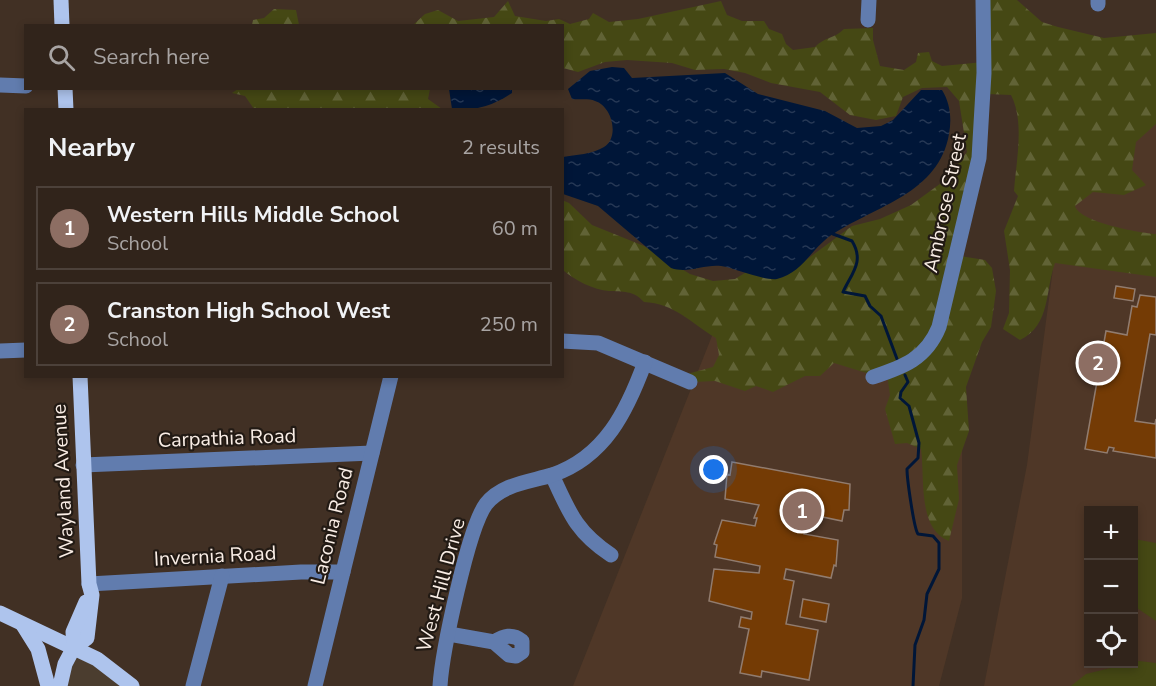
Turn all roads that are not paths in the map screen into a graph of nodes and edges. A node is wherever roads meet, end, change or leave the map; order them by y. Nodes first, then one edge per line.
1 (61, 0) edge
2 (868, 0) edge
3 (983, 0) edge
4 (868, 20) dead end
5 (62, 24) edge
6 (0, 85) edge
7 (24, 86) edge
8 (65, 90) edge
9 (66, 108) edge
10 (564, 341) edge
11 (24, 350) edge
12 (0, 351) edge
13 (645, 362) junction
14 (873, 377) dead end
15 (80, 378) edge
16 (391, 378) edge
17 (690, 381) dead end
18 (372, 453) junction
19 (83, 465) junction
20 (552, 475) junction
21 (611, 555) dead end
22 (343, 572) junction
23 (222, 576) junction
24 (89, 584) junction
25 (0, 613) edge
26 (21, 622) junction
27 (449, 634) junction
28 (494, 642) dead end
29 (74, 647) junction
30 (48, 686) edge
31 (60, 686) edge
32 (132, 686) edge
33 (193, 686) edge
34 (315, 686) edge
35 (440, 686) edge

1 - 5 main road
2 - 4 street
3 - 14 street, Ambrose Street
6 - 7 street
8 - 9 main road
10 - 13 street
11 - 12 street
13 - 17 street
13 - 20 street, West Hill Drive
15 - 19 main road, Wayland Avenue
16 - 18 street, Laconia Road
18 - 19 street, Carpathia Road
18 - 22 street, Laconia Road
19 - 24 main road, Wayland Avenue
20 - 21 street
20 - 27 street, West Hill Drive
22 - 23 street, Invernia Road
22 - 34 street, Laconia Road
23 - 24 street, Invernia Road
23 - 33 street
24 - 29 main road, Wayland Avenue
25 - 26 main road
26 - 29 main road
26 - 30 main road
27 - 28 street
27 - 35 street, West Hill Drive
29 - 31 main road, Wayland Avenue
29 - 32 main road

